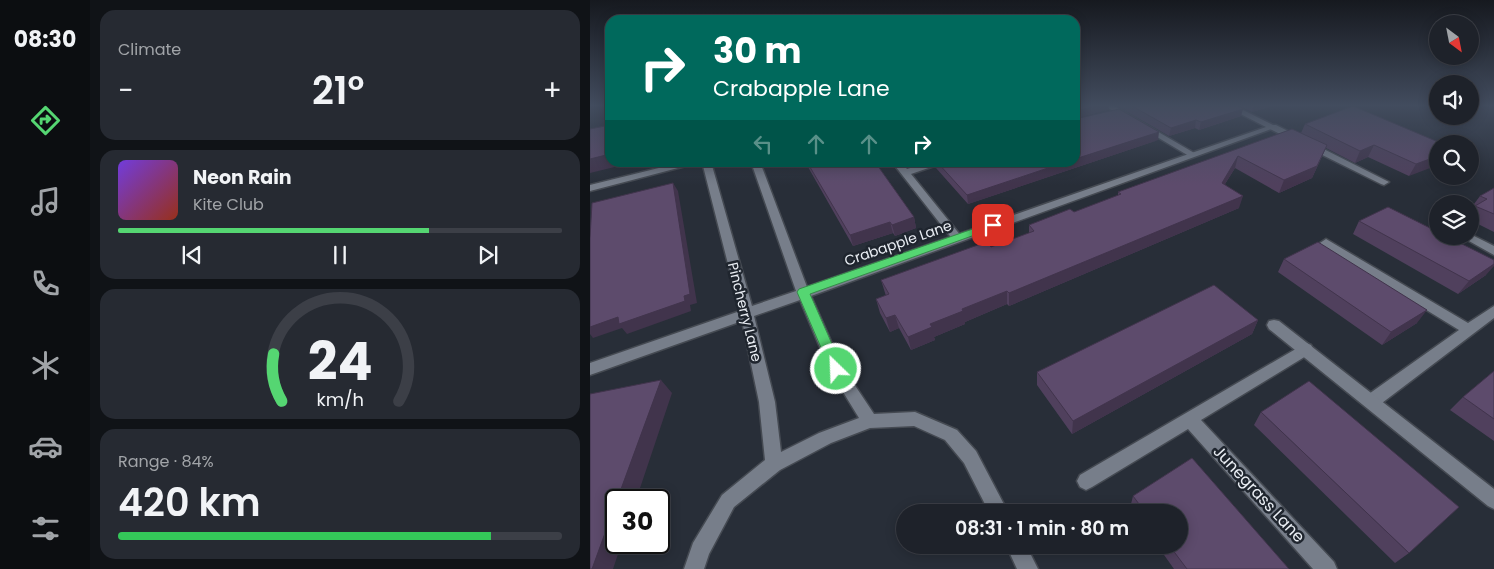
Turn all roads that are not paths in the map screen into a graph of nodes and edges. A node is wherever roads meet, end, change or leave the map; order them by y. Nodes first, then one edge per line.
1 (1152, 133) edge
2 (1254, 133) edge
3 (1286, 133) edge
4 (1192, 154) junction
5 (676, 167) edge
6 (707, 167) edge
7 (757, 167) edge
8 (900, 167) edge
9 (925, 167) edge
10 (904, 173) junction
11 (1384, 182) dead end
12 (590, 188) edge
13 (957, 238) junction
14 (1326, 243) dead end
15 (1479, 243) edge
16 (1494, 251) edge
17 (803, 292) junction
18 (1494, 311) edge
19 (747, 313) junction
20 (1274, 325) dead end
21 (1468, 329) junction
22 (1306, 349) junction
23 (590, 369) edge
24 (1372, 401) junction
25 (870, 420) junction
26 (1190, 420) junction
27 (774, 464) junction
28 (1086, 481) dead end
29 (1494, 500) edge
30 (995, 504) edge
31 (1020, 554) edge
32 (694, 569) edge
33 (1028, 569) edge
34 (1327, 569) edge

1 - 4 street
2 - 4 street, Crabapple Lane
3 - 11 street
4 - 13 street, Crabapple Lane
5 - 12 street
6 - 19 street, Pincherry Lane
7 - 17 street
8 - 10 street
9 - 10 street
10 - 13 street
13 - 17 street, Crabapple Lane
14 - 21 street
15 - 16 street
17 - 19 street, Crabapple Lane
17 - 25 street
18 - 21 street
19 - 23 street, Crabapple Lane
19 - 27 street, Pincherry Lane
20 - 22 street
21 - 24 street
22 - 24 street
22 - 26 street
24 - 29 street
25 - 27 street
25 - 30 street
26 - 28 street
26 - 34 street, Junegrass Lane
27 - 32 street
31 - 33 street

